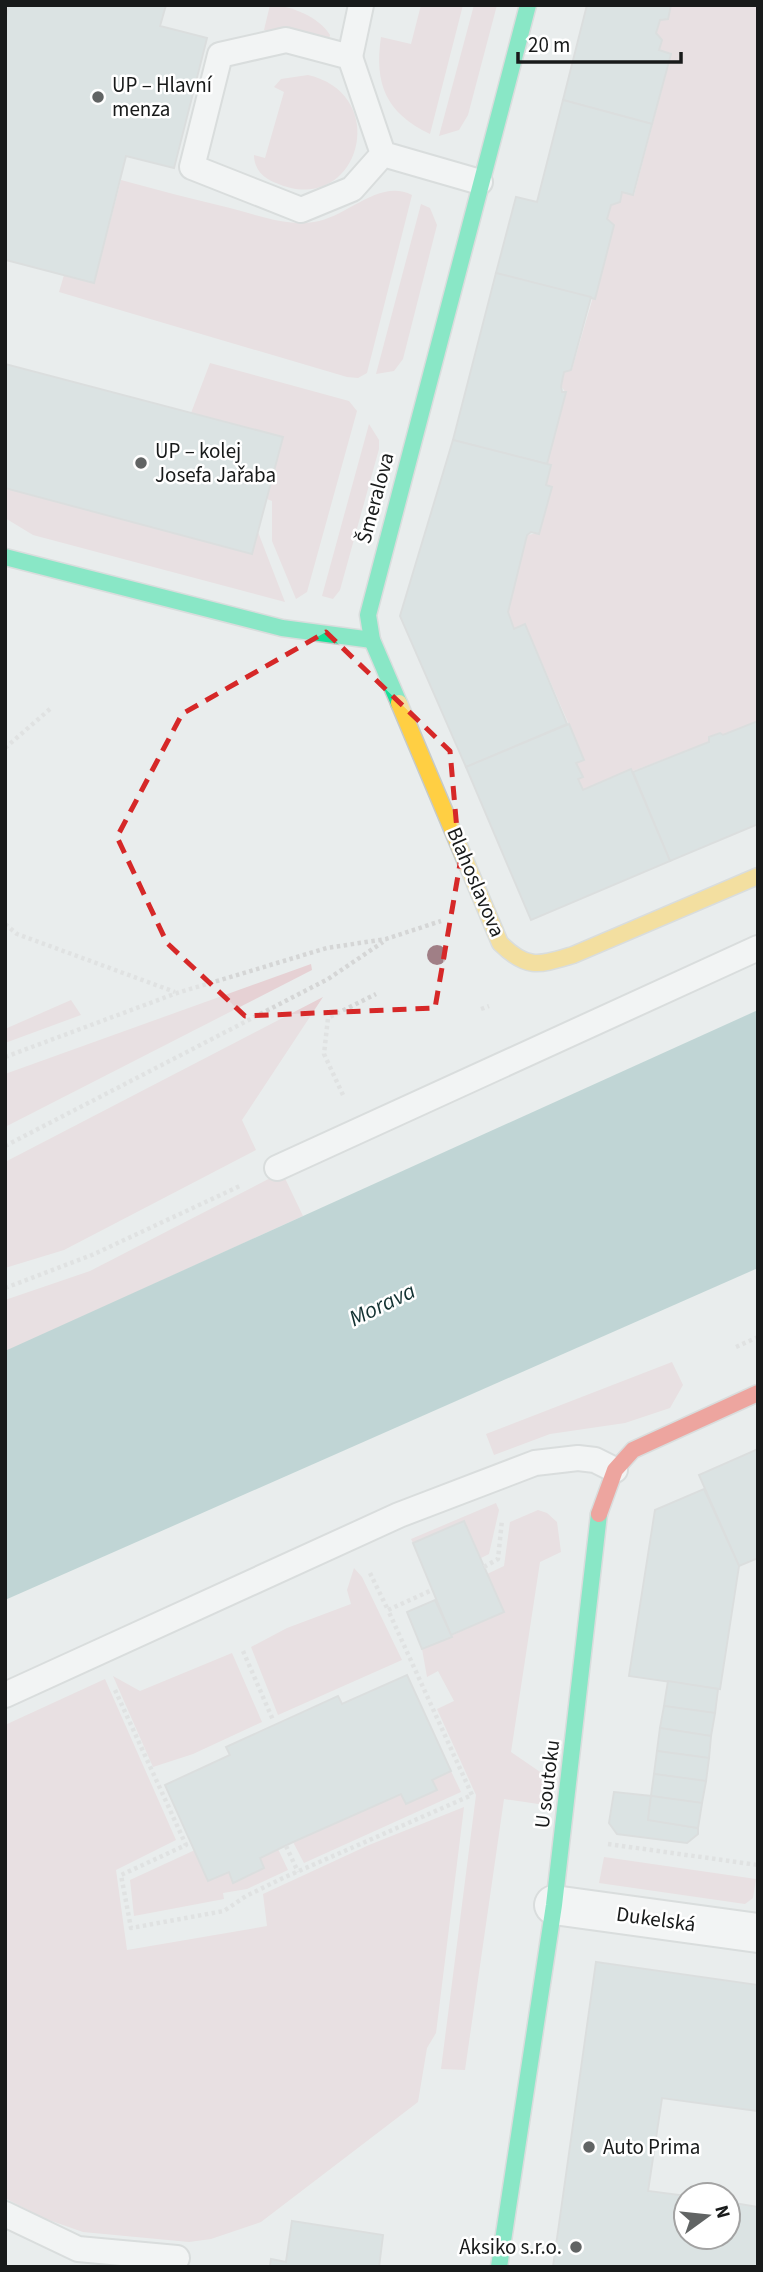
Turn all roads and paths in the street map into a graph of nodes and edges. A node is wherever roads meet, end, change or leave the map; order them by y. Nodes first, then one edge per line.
1 (528, 5) edge
2 (359, 6) edge
3 (351, 57) junction
4 (383, 154) junction
5 (480, 182) junction
6 (5, 557) edge
7 (372, 640) junction
8 (50, 709) dead end
9 (5, 748) edge
10 (758, 876) edge
11 (483, 906) junction
12 (5, 924) edge
13 (386, 939) junction
14 (758, 948) edge
15 (177, 993) junction
16 (376, 995) dead end
17 (489, 1006) dead end
18 (481, 1009) dead end
19 (5, 1057) edge
20 (360, 1130) junction
21 (5, 1146) edge
22 (277, 1168) joint
23 (5, 1288) edge
24 (758, 1392) edge
25 (615, 1470) junction
26 (503, 1511) dead end
27 (365, 1562) dead end
28 (484, 1567) dead end
29 (432, 1590) dead end
30 (388, 1610) junction
31 (243, 1651) dead end
32 (114, 1688) dead end
33 (5, 1695) edge
34 (274, 1720) dead end
35 (603, 1843) dead end
36 (286, 1846) dead end
37 (758, 1865) edge
38 (298, 1872) junction
39 (554, 1905) junction
40 (758, 1933) edge
41 (5, 2214) edge
42 (177, 2258) dead end
43 (499, 2267) edge

1 - 5 street, Šmeralova
2 - 3 lane
3 - 4 lane
3 - 4 lane
4 - 5 lane
5 - 7 street, Šmeralova
6 - 7 street
7 - 11 street, Blahoslavova
8 - 9 path
10 - 11 street, Blahoslavova
11 - 13 path
12 - 15 path
13 - 15 path
13 - 21 path
14 - 20 lane
15 - 19 path
16 - 20 path
17 - 18 path
20 - 22 lane
22 - 23 path
24 - 25 street, U soutoku
25 - 33 lane
25 - 39 street, U soutoku
26 - 28 path
27 - 30 path
29 - 30 path
30 - 38 path
31 - 34 path
32 - 38 path
35 - 37 path
36 - 38 path
39 - 40 street, Dukelská
39 - 43 street, U soutoku
41 - 42 lane

